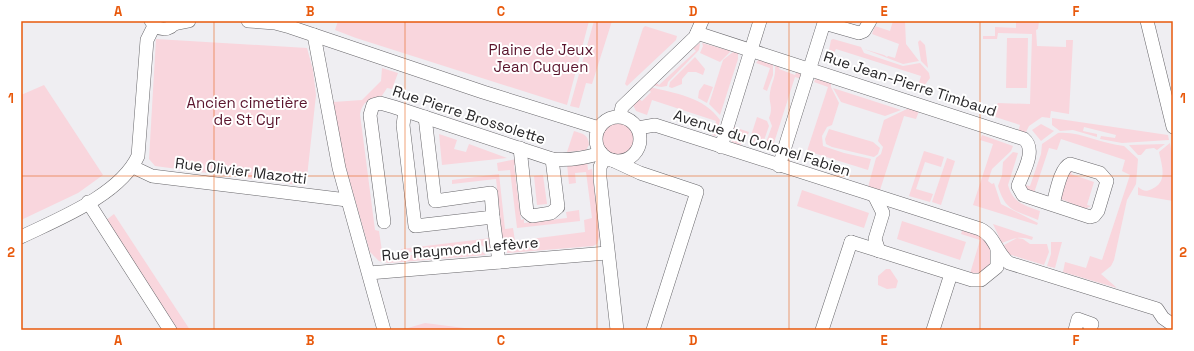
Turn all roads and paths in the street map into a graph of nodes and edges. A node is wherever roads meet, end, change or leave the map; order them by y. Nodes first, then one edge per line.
1 (188, 21) edge
2 (248, 21) edge
3 (760, 21) edge
4 (870, 21) edge
5 (1147, 21) edge
6 (153, 23) edge
7 (175, 23) edge
8 (290, 24) edge
9 (700, 27) edge
10 (314, 35) junction
11 (750, 51) junction
12 (811, 68) junction
13 (405, 111) junction
14 (620, 116) junction
15 (425, 117) junction
16 (1173, 127) edge
17 (599, 128) junction
18 (638, 128) junction
19 (721, 147) junction
20 (520, 148) junction
21 (606, 157) junction
22 (552, 159) junction
23 (779, 166) junction
24 (133, 167) junction
25 (875, 197) junction
26 (347, 200) junction
27 (435, 201) junction
28 (88, 202) junction
29 (413, 204) junction
30 (898, 204) junction
31 (1053, 204) junction
32 (883, 213) junction
33 (493, 217) junction
34 (384, 222) dead end
35 (876, 233) junction
36 (21, 237) edge
37 (851, 242) junction
38 (998, 250) junction
39 (879, 251) junction
40 (607, 253) junction
41 (499, 262) junction
42 (997, 267) junction
43 (369, 273) junction
44 (951, 274) junction
45 (1170, 320) edge
46 (170, 330) edge
47 (384, 330) edge
48 (617, 330) edge
49 (653, 330) edge
50 (822, 330) edge
51 (933, 330) edge
52 (1075, 330) edge
53 (1090, 330) edge

1 - 7 street
2 - 8 street
3 - 11 street
4 - 12 street
5 - 16 street
6 - 7 street
6 - 24 street
8 - 10 street
9 - 11 street, Rue Jean-Pierre Timbaud
9 - 14 street
10 - 17 street
10 - 26 street, Rue Raymond Lefèvre
11 - 12 street, Rue Jean-Pierre Timbaud
11 - 19 street
12 - 23 street
12 - 31 street, Rue Jean-Pierre Timbaud
13 - 15 street, Rue Pierre Brossolette
13 - 29 street
13 - 34 street, Rue Pierre Brossolette
14 - 17 street
14 - 18 street
15 - 20 street, Rue Pierre Brossolette
15 - 27 street
17 - 21 street
18 - 19 street, Avenue du Colonel Fabien
18 - 21 street
19 - 23 street, Avenue du Colonel Fabien
20 - 22 street, Rue Pierre Brossolette
20 - 22 street
21 - 22 street, Rue Pierre Brossolette
21 - 40 street
21 - 49 street
23 - 25 street, Avenue du Colonel Fabien
24 - 26 street, Rue Olivier Mazotti
24 - 28 street
25 - 30 street, Avenue du Colonel Fabien
25 - 32 street
26 - 43 street, Rue Raymond Lefèvre
27 - 29 street
27 - 33 street
28 - 36 street
28 - 46 street
29 - 33 street
30 - 32 street
30 - 38 street, Avenue du Colonel Fabien
31 - 31 street, Rue Jean-Pierre Timbaud
32 - 35 street
33 - 41 street
35 - 37 street
35 - 39 street
37 - 39 street
37 - 50 street
38 - 42 street
38 - 45 street, Avenue du Colonel Fabien
39 - 44 street
40 - 41 street, Rue Raymond Lefèvre
40 - 48 street
41 - 43 street, Rue Raymond Lefèvre
42 - 44 street
42 - 45 street, Avenue du Colonel Fabien
43 - 47 street
44 - 51 street
52 - 53 street

